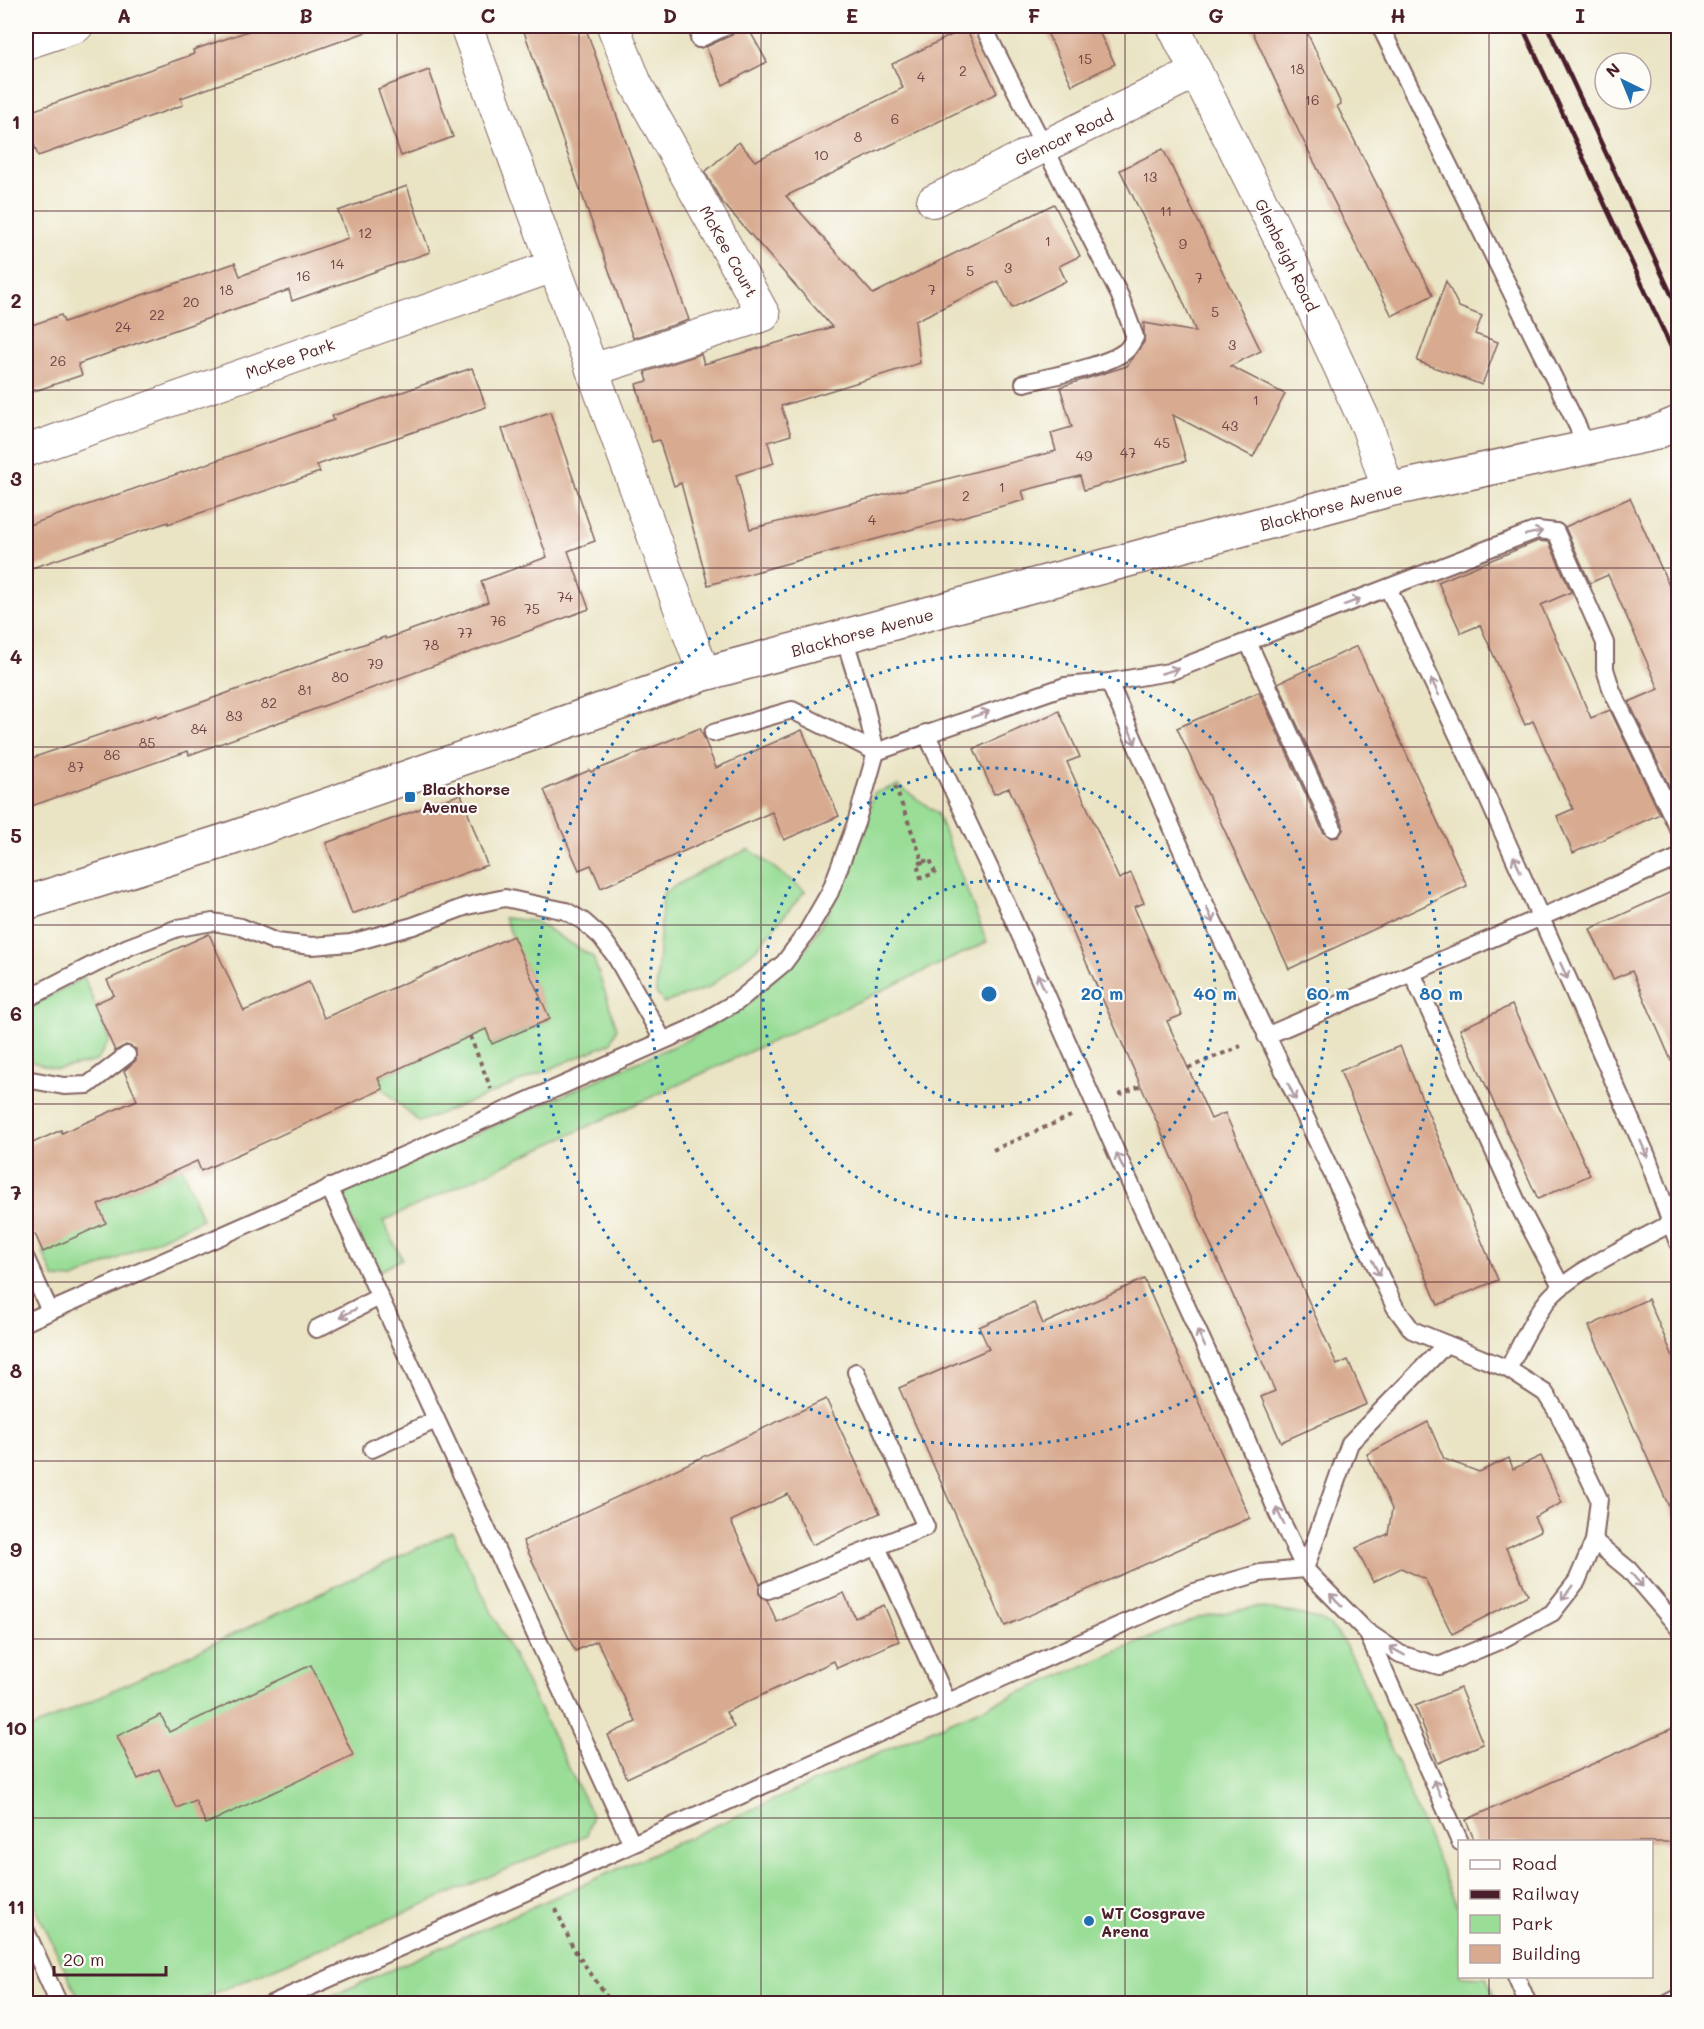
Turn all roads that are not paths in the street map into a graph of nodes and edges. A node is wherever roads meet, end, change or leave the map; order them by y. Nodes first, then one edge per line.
1 (77, 26) edge
2 (466, 26) edge
3 (613, 26) edge
4 (727, 26) edge
5 (983, 26) edge
6 (1173, 26) edge
7 (1380, 26) edge
8 (699, 39) dead end
9 (26, 43) edge
10 (1196, 72) junction
11 (1044, 147) junction
12 (933, 201) dead end
13 (554, 266) junction
14 (592, 370) junction
15 (1024, 383) dead end
16 (1665, 428) edge
17 (1585, 448) junction
18 (26, 451) edge
19 (1388, 490) junction
20 (1388, 588) junction
21 (844, 637) junction
22 (1248, 642) junction
23 (704, 674) junction
24 (1109, 682) junction
25 (713, 733) dead end
26 (926, 733) junction
27 (876, 752) junction
28 (1333, 828) dead end
29 (1678, 828) edge
30 (1678, 858) edge
31 (26, 903) edge
32 (1541, 917) junction
33 (1412, 973) junction
34 (26, 999) edge
35 (1266, 1036) junction
36 (663, 1040) junction
37 (127, 1055) dead end
38 (26, 1078) edge
39 (328, 1187) junction
40 (1671, 1223) junction
41 (1678, 1243) edge
42 (26, 1259) edge
43 (1561, 1286) junction
44 (379, 1297) junction
45 (50, 1311) junction
46 (26, 1322) edge
47 (316, 1329) dead end
48 (1446, 1344) junction
49 (1508, 1368) junction
50 (856, 1372) dead end
51 (436, 1420) junction
52 (372, 1449) dead end
53 (1594, 1541) junction
54 (877, 1547) junction
55 (1305, 1569) junction
56 (768, 1590) dead end
57 (1678, 1627) edge
58 (1366, 1632) junction
59 (947, 1701) junction
60 (1459, 1840) edge
61 (632, 1844) junction
62 (26, 1931) edge
63 (1516, 1978) edge
64 (1678, 1998) edge
65 (58, 2004) edge
66 (271, 2004) edge
67 (1528, 2004) edge
68 (1667, 2004) edge

1 - 9 street
2 - 13 street
3 - 14 street, McKee Court
4 - 8 lane
5 - 11 lane
6 - 10 street, Glenbeigh Road
7 - 17 lane
10 - 11 street, Glencar Road
10 - 19 street, Glenbeigh Road
11 - 12 street, Glencar Road
11 - 15 lane
13 - 14 street
13 - 18 street, McKee Park
14 - 23 street
16 - 17 main road, Blackhorse Avenue
17 - 19 main road, Blackhorse Avenue
19 - 21 main road, Blackhorse Avenue
22 -> 20 lane
20 -> 29 lane
32 -> 20 lane
21 - 23 main road, Blackhorse Avenue
21 - 27 lane
24 -> 22 lane
22 - 28 lane
23 - 31 main road, Blackhorse Avenue
26 -> 24 lane
24 -> 35 lane
25 - 27 lane
26 - 27 lane
55 -> 26 lane
27 - 36 lane
30 - 32 lane
32 - 33 lane
32 -> 40 lane
33 - 35 lane
33 - 43 lane
34 - 36 lane
35 -> 48 lane
36 - 39 lane
37 - 38 lane
39 - 44 lane
39 - 45 lane
40 - 41 lane
40 - 43 lane
42 - 45 lane
43 - 49 lane
44 -> 47 lane
44 - 51 lane
45 - 46 lane
48 - 49 lane
48 - 55 lane
49 - 53 lane
50 - 54 lane
51 - 52 lane
51 - 61 lane
53 -> 57 lane
53 -> 58 lane
54 - 56 lane
54 - 59 lane
58 -> 55 lane
55 - 59 lane
60 -> 58 lane
59 - 61 lane
61 - 66 lane
62 - 65 lane
63 - 67 lane
64 - 68 lane

